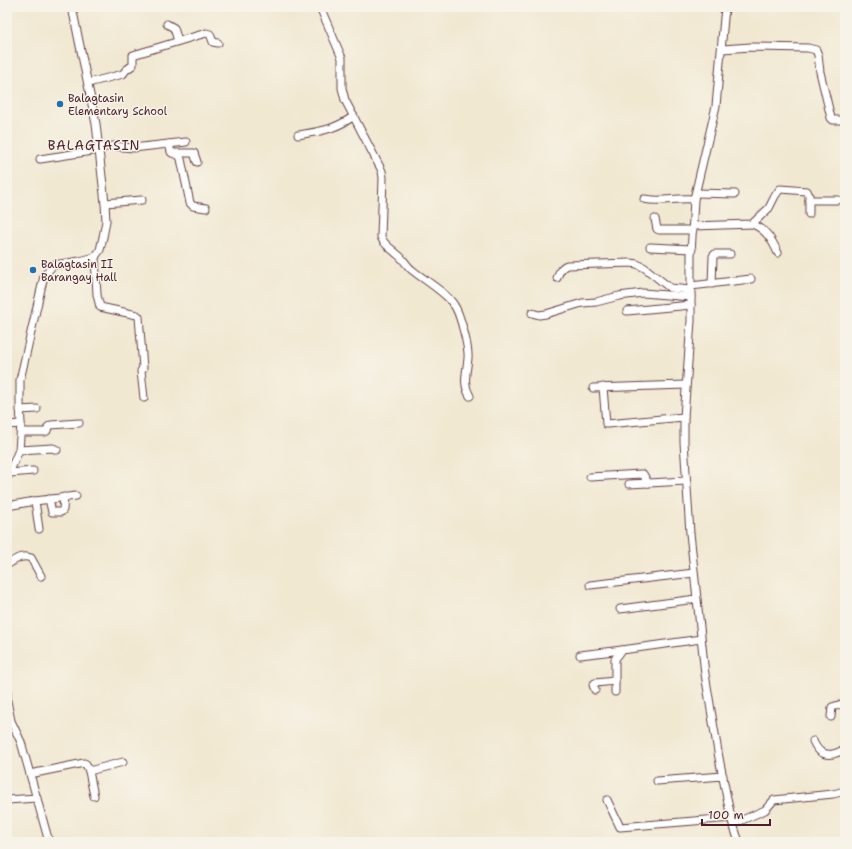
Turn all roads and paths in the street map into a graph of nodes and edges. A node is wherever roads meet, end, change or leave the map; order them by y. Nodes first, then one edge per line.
1 (72, 7) edge
2 (320, 7) edge
3 (725, 7) edge
4 (167, 24) dead end
5 (178, 41) junction
6 (218, 43) dead end
7 (722, 49) junction
8 (88, 84) junction
9 (354, 116) junction
10 (845, 120) edge
11 (298, 135) dead end
12 (186, 142) dead end
13 (169, 144) junction
14 (99, 149) junction
15 (175, 154) junction
16 (40, 159) dead end
17 (197, 162) dead end
18 (735, 194) dead end
19 (695, 196) junction
20 (644, 199) dead end
21 (142, 200) dead end
22 (809, 200) junction
23 (838, 200) dead end
24 (105, 203) junction
25 (206, 208) dead end
26 (808, 214) dead end
27 (655, 220) dead end
28 (752, 224) junction
29 (693, 228) junction
30 (650, 248) dead end
31 (692, 249) junction
32 (778, 253) dead end
33 (730, 254) dead end
34 (95, 257) junction
35 (557, 278) dead end
36 (751, 279) dead end
37 (712, 284) junction
38 (690, 291) junction
39 (690, 305) junction
40 (627, 310) dead end
41 (532, 313) dead end
42 (686, 385) junction
43 (603, 387) junction
44 (593, 388) dead end
45 (470, 396) dead end
46 (144, 398) dead end
47 (20, 410) junction
48 (37, 410) dead end
49 (684, 417) junction
50 (79, 423) dead end
51 (7, 425) edge
52 (21, 428) junction
53 (19, 450) junction
54 (57, 450) dead end
55 (33, 471) dead end
56 (8, 476) edge
57 (590, 477) dead end
58 (686, 481) junction
59 (648, 483) junction
60 (629, 484) dead end
61 (76, 496) dead end
62 (64, 497) junction
63 (48, 499) junction
64 (34, 501) junction
65 (7, 506) edge
66 (39, 529) dead end
67 (7, 565) edge
68 (694, 573) junction
69 (41, 576) dead end
70 (590, 585) dead end
71 (696, 599) junction
72 (620, 609) dead end
73 (701, 639) junction
74 (622, 650) junction
75 (580, 655) dead end
76 (7, 658) edge
77 (615, 681) junction
78 (595, 690) dead end
79 (615, 692) dead end
80 (845, 703) edge
81 (831, 717) dead end
82 (9, 721) edge
83 (813, 741) dead end
84 (845, 750) edge
85 (123, 762) dead end
86 (89, 771) junction
87 (30, 774) junction
88 (723, 776) junction
89 (657, 782) dead end
90 (845, 791) edge
91 (94, 796) dead end
92 (37, 798) junction
93 (7, 800) edge
94 (607, 800) dead end
95 (732, 821) junction
96 (49, 842) edge
97 (739, 842) edge

1 - 8 street
2 - 9 street
3 - 7 street
4 - 5 street
5 - 6 street
5 - 8 street
7 - 10 street
7 - 19 street
8 - 14 street
9 - 11 street
9 - 45 street
12 - 13 street
13 - 14 street
13 - 15 street
14 - 16 street
14 - 24 street
15 - 17 street
15 - 25 street
18 - 19 street
19 - 20 street
19 - 29 street
21 - 24 street
22 - 23 street
22 - 26 street
22 - 28 street
24 - 34 street
27 - 29 street
28 - 29 street
28 - 32 street
29 - 31 street
30 - 31 street
31 - 38 street
33 - 37 street
34 - 46 street
34 - 47 street
35 - 38 street
36 - 37 street
37 - 38 street
38 - 39 street
38 - 41 street
39 - 40 street
39 - 42 street
42 - 43 street
42 - 49 street
43 - 44 street
43 - 49 street
47 - 48 street
47 - 52 street
49 - 58 street
50 - 52 street
51 - 52 street
52 - 53 street
53 - 54 street
53 - 56 street
55 - 56 street
57 - 59 street
58 - 59 street
58 - 68 street
59 - 60 street
61 - 62 street
62 - 63 street
62 - 63 street
63 - 64 street
64 - 65 street
64 - 66 street
67 - 69 street
68 - 70 street
68 - 71 street
71 - 72 street
71 - 73 street
73 - 74 street
73 - 88 street
74 - 75 street
74 - 77 street
76 - 82 street
77 - 78 street
77 - 79 street
80 - 81 street
82 - 87 street
83 - 84 street
85 - 86 street
86 - 87 street
86 - 91 street
87 - 92 street
88 - 89 street
88 - 95 street
90 - 95 street
92 - 93 street
92 - 96 street
94 - 95 street
95 - 97 street

